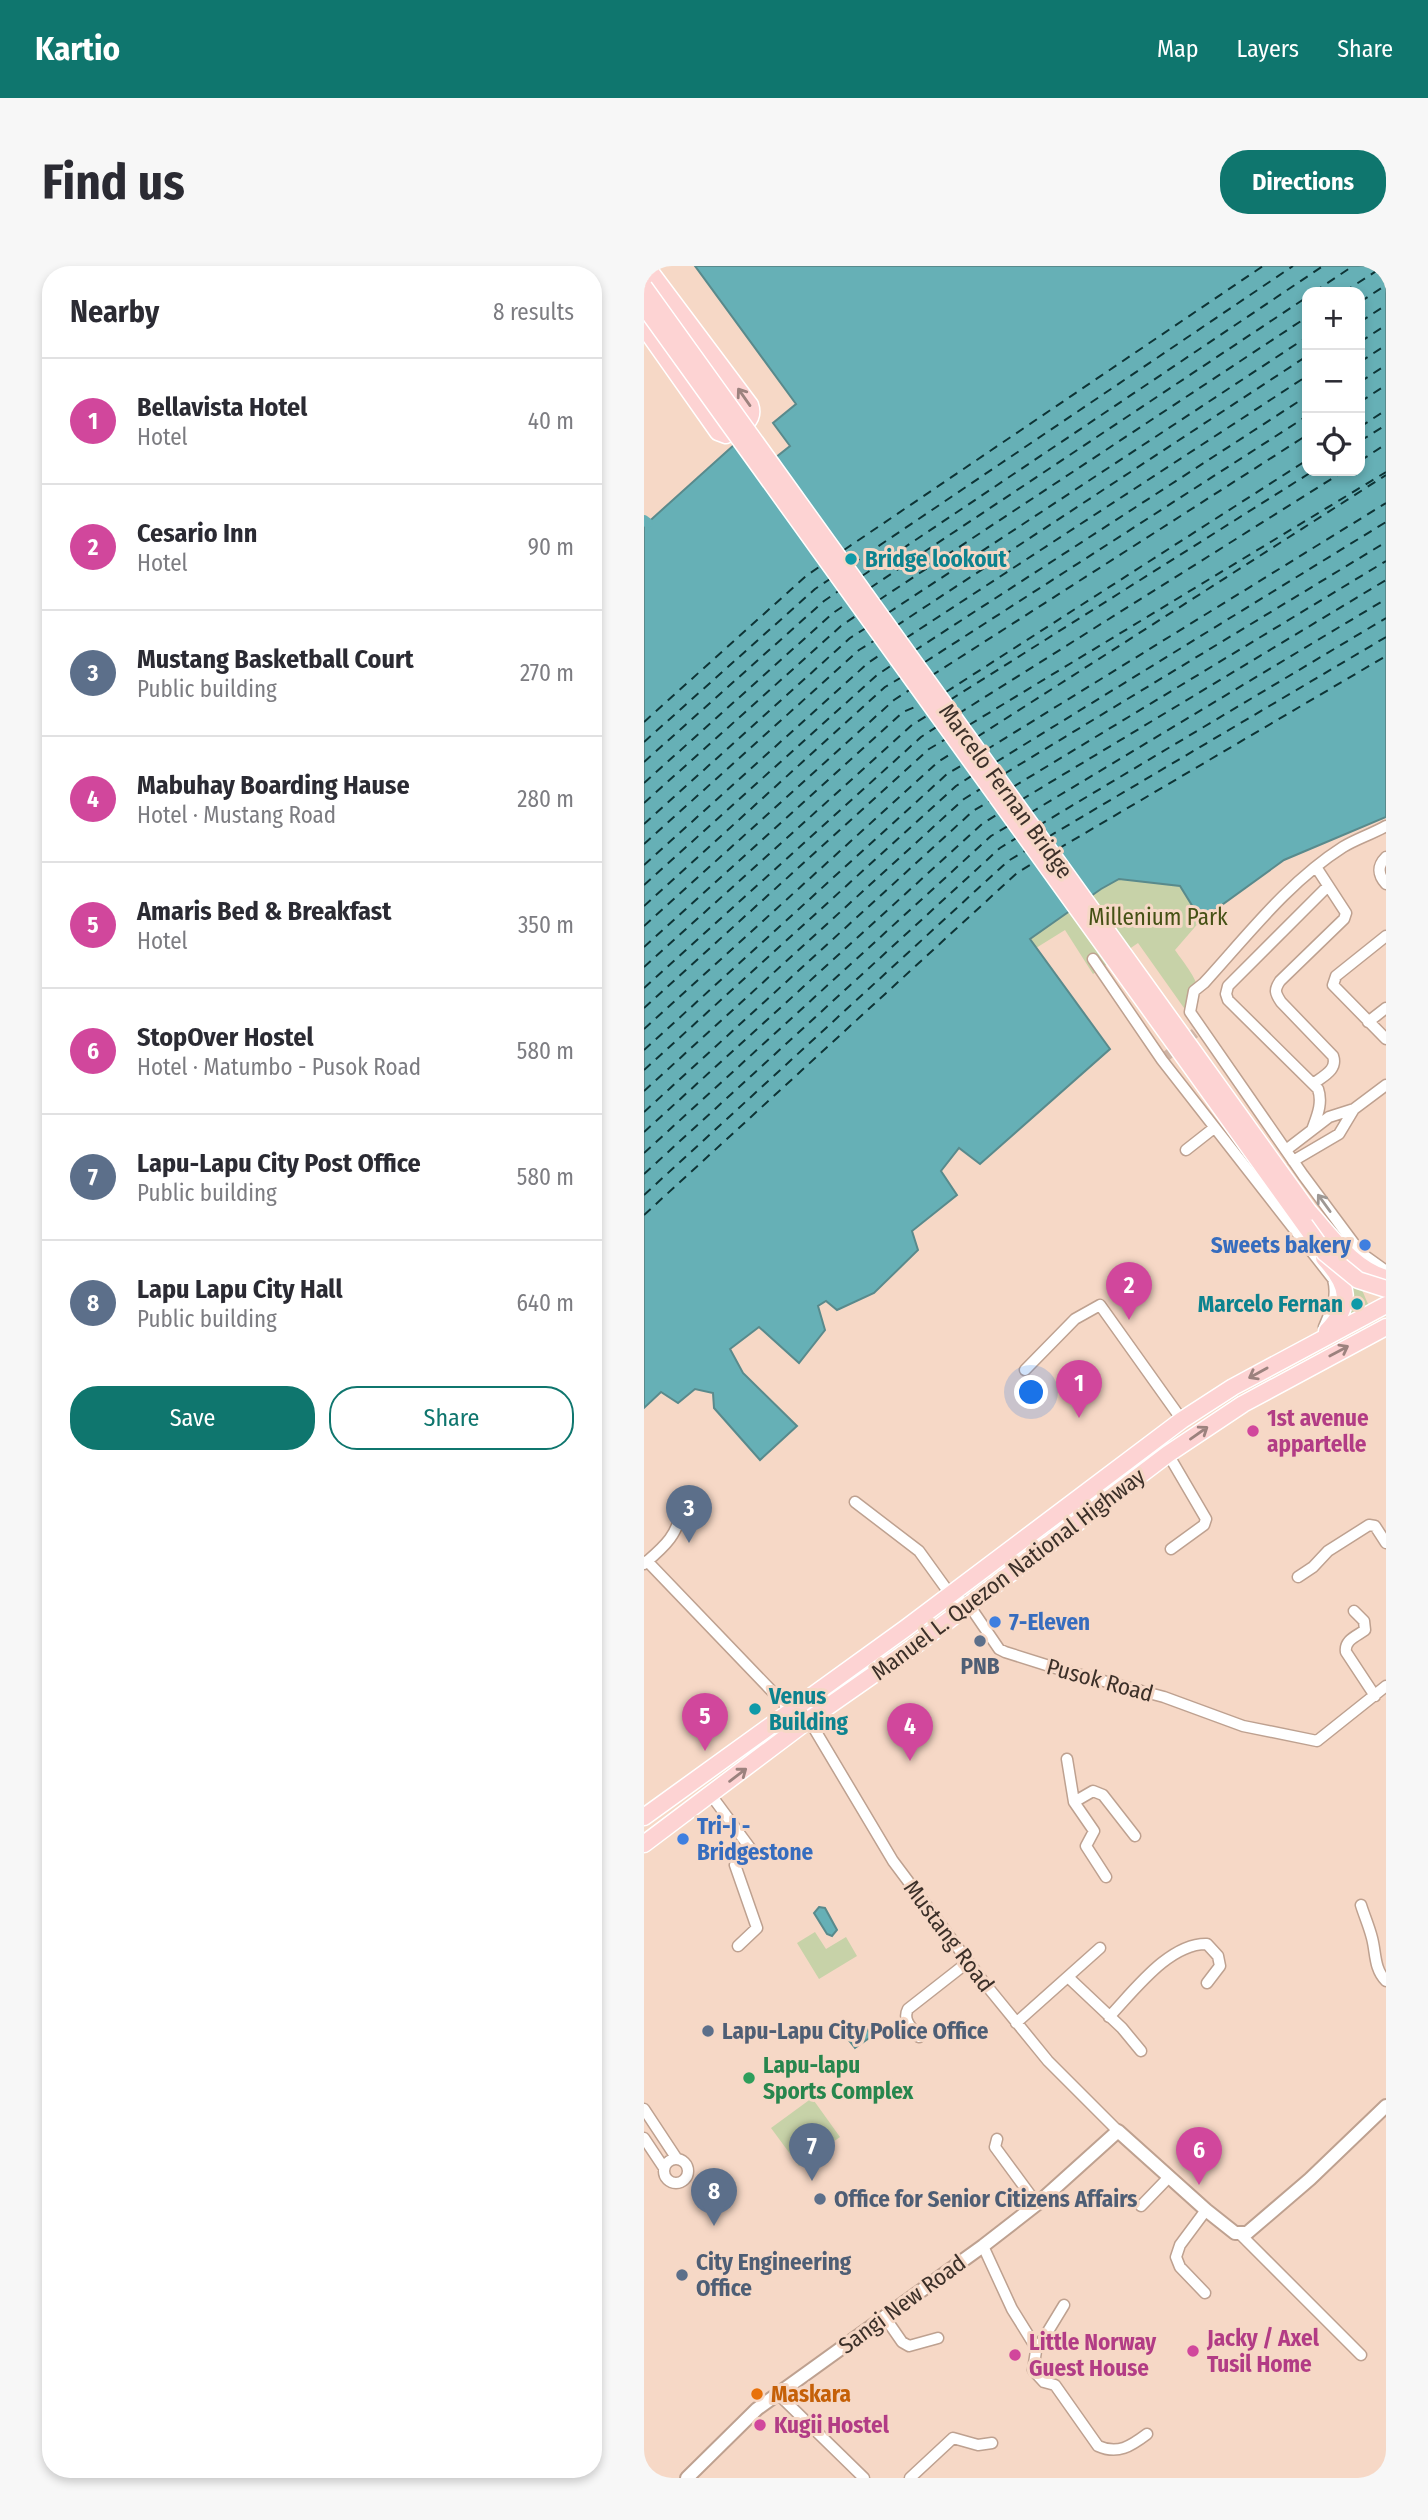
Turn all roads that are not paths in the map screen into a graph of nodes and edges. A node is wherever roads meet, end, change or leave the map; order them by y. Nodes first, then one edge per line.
1 (646, 266) edge
2 (644, 287) edge
3 (644, 306) edge
4 (644, 327) edge
5 (1386, 826) edge
6 (1386, 857) edge
7 (1318, 870) dead end
8 (1386, 884) edge
9 (1328, 886) junction
10 (1386, 936) edge
11 (1093, 959) dead end
12 (1135, 988) junction
13 (1386, 1008) edge
14 (1368, 1022) junction
15 (1386, 1039) edge
16 (1313, 1084) junction
17 (1386, 1085) edge
18 (1354, 1109) junction
19 (1214, 1128) junction
20 (1312, 1129) junction
21 (1186, 1150) dead end
22 (1286, 1150) junction
23 (1293, 1161) junction
24 (1348, 1255) junction
25 (1386, 1271) edge
26 (1386, 1278) edge
27 (1386, 1289) edge
28 (1379, 1308) edge
29 (1386, 1327) edge
30 (1368, 1335) junction
31 (1318, 1340) junction
32 (1025, 1370) dead end
33 (1233, 1387) junction
34 (1244, 1404) junction
35 (1182, 1420) junction
36 (1168, 1454) junction
37 (855, 1502) dead end
38 (680, 1505) dead end
39 (1386, 1543) edge
40 (1171, 1549) dead end
41 (646, 1562) edge
42 (1298, 1577) dead end
43 (950, 1594) junction
44 (969, 1605) junction
45 (1354, 1611) dead end
46 (1386, 1686) edge
47 (1375, 1696) junction
48 (791, 1711) junction
49 (809, 1720) junction
50 (1067, 1759) dead end
51 (711, 1795) junction
52 (1074, 1802) junction
53 (644, 1817) edge
54 (1135, 1836) dead end
55 (644, 1844) edge
56 (1106, 1877) dead end
57 (1361, 1905) dead end
58 (738, 1946) dead end
59 (1100, 1948) dead end
60 (968, 1962) junction
61 (1069, 1978) junction
62 (1386, 1981) edge
63 (1207, 1983) dead end
64 (1109, 2017) junction
65 (1016, 2023) junction
66 (919, 2037) dead end
67 (1142, 2051) dead end
68 (1386, 2106) edge
69 (644, 2109) edge
70 (1118, 2131) junction
71 (644, 2138) edge
72 (997, 2139) dead end
73 (677, 2159) junction
74 (664, 2168) junction
75 (1169, 2177) junction
76 (1037, 2204) junction
77 (1141, 2206) dead end
78 (1206, 2210) junction
79 (1241, 2235) junction
80 (983, 2246) junction
81 (1205, 2293) dead end
82 (1064, 2305) dead end
83 (884, 2316) junction
84 (938, 2338) dead end
85 (1036, 2351) junction
86 (1361, 2355) dead end
87 (778, 2394) junction
88 (1147, 2434) dead end
89 (992, 2443) dead end
90 (687, 2478) edge
91 (864, 2478) edge
92 (909, 2478) edge

4 -> 1 main road
2 - 24 main road, Marcelo Fernan Bridge, bridge
3 - 12 main road, Marcelo Fernan Bridge, bridge
5 - 22 street
6 - 8 street
7 - 9 street
9 - 16 street
9 - 16 street
10 - 14 street
11 - 19 street
12 - 27 main road, Marcelo Fernan Bridge, bridge
12 - 31 main road, bridge
13 - 14 street
14 - 15 street
16 - 20 street
17 - 18 street
18 - 20 street
18 - 23 street
19 - 21 street
19 - 31 street
20 - 22 street
22 - 23 street
25 -> 23 street
24 - 26 main road, Marcelo Fernan Bridge
24 - 28 main road
28 - 30 main road
28 - 31 main road, Manuel L. Quezon National Highway
29 - 30 main road, Manuel L. Quezon National Highway
34 -> 30 main road, Manuel L. Quezon National Highway
31 -> 33 main road, Manuel L. Quezon National Highway
32 - 35 street
33 - 34 main road
33 - 35 main road, Manuel L. Quezon National Highway
36 -> 34 main road, Manuel L. Quezon National Highway
35 - 43 main road, Manuel L. Quezon National Highway
36 - 40 street
36 - 44 main road, Manuel L. Quezon National Highway
37 - 43 street, Pusok Road
38 - 41 street
39 - 42 street
41 - 48 street
43 - 44 street, Pusok Road
43 - 48 main road, Manuel L. Quezon National Highway
44 - 47 street, Pusok Road
44 - 49 main road, Manuel L. Quezon National Highway
45 - 47 street
46 - 47 street, Pusok Road
48 - 53 main road, Manuel L. Quezon National Highway
51 -> 49 main road, Manuel L. Quezon National Highway
49 - 60 street, Mustang Road
50 - 52 street
51 - 55 main road, Manuel L. Quezon National Highway
51 - 58 street
52 - 54 street
52 - 56 street
57 - 62 street
59 - 61 street
60 - 65 street, Mustang Road
60 - 66 street
61 - 64 street
61 - 65 street
63 - 64 street
64 - 67 street
65 - 70 street, Mustang Road
68 - 79 street
69 - 73 street
70 - 75 street
70 - 76 street, Sangi New Road
71 - 74 street
72 - 76 street
73 - 74 street
73 - 74 street
75 - 77 street
75 - 78 street
76 - 80 street, Sangi New Road
78 - 79 street
78 - 81 street
79 - 86 street
80 - 83 street, Sangi New Road
80 - 85 street
82 - 85 street
83 - 84 street
83 - 87 street, Sangi New Road
85 - 88 street
87 - 90 street, Sangi New Road
87 - 91 street
89 - 92 street

